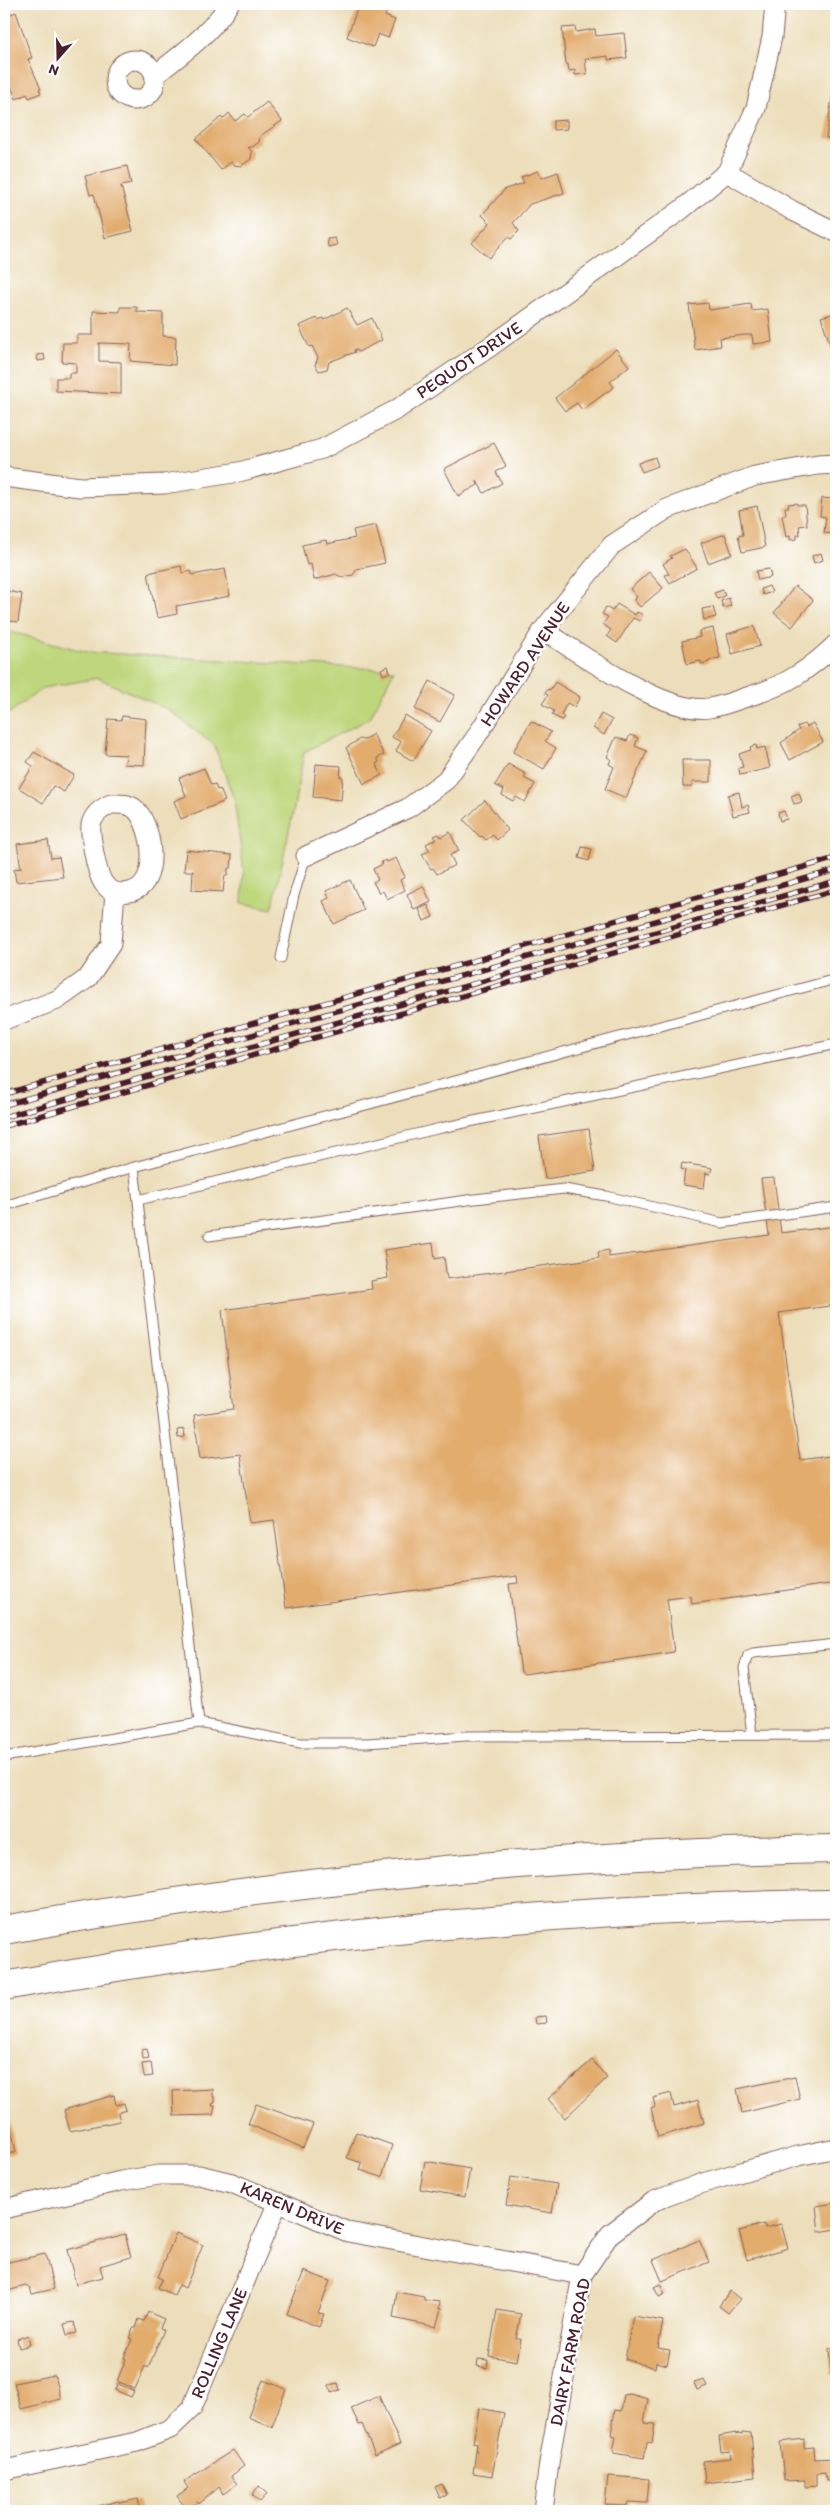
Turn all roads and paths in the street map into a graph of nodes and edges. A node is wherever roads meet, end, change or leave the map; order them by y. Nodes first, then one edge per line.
1 (229, 4) edge
2 (775, 4) edge
3 (155, 75) dead end
4 (727, 172) junction
5 (836, 232) edge
6 (836, 464) edge
7 (4, 477) edge
8 (543, 630) junction
9 (836, 644) edge
10 (306, 856) joint
11 (115, 892) junction
12 (280, 958) dead end
13 (836, 979) edge
14 (4, 1020) edge
15 (836, 1044) edge
16 (134, 1167) junction
17 (138, 1200) junction
18 (4, 1206) edge
19 (836, 1207) edge
20 (209, 1236) dead end
21 (836, 1644) edge
22 (199, 1723) junction
23 (752, 1735) junction
24 (836, 1735) edge
25 (4, 1755) edge
26 (836, 1849) edge
27 (836, 1904) edge
28 (4, 1930) edge
29 (4, 1986) edge
30 (836, 2148) edge
31 (278, 2202) junction
32 (4, 2210) edge
33 (582, 2275) junction
34 (4, 2470) edge
35 (543, 2511) edge

1 - 3 street
2 - 4 street, PEQUOT DRIVE
4 - 5 street
4 - 7 street, PEQUOT DRIVE
6 - 8 street, HOWARD AVENUE
8 - 9 street
8 - 10 street, HOWARD AVENUE
10 - 12 lane
11 - 11 street
11 - 14 street
13 - 16 lane
15 - 17 lane
16 - 17 lane
16 - 18 lane
17 - 22 lane
19 - 20 lane
21 - 23 lane
22 - 23 lane
22 - 25 lane
23 - 24 lane
26 - 28 highway
27 - 29 highway
30 - 33 street, DAIRY FARM ROAD
31 - 32 street, KAREN DRIVE
31 - 33 street, KAREN DRIVE
31 - 34 street, ROLLING LANE
33 - 35 street, DAIRY FARM ROAD

